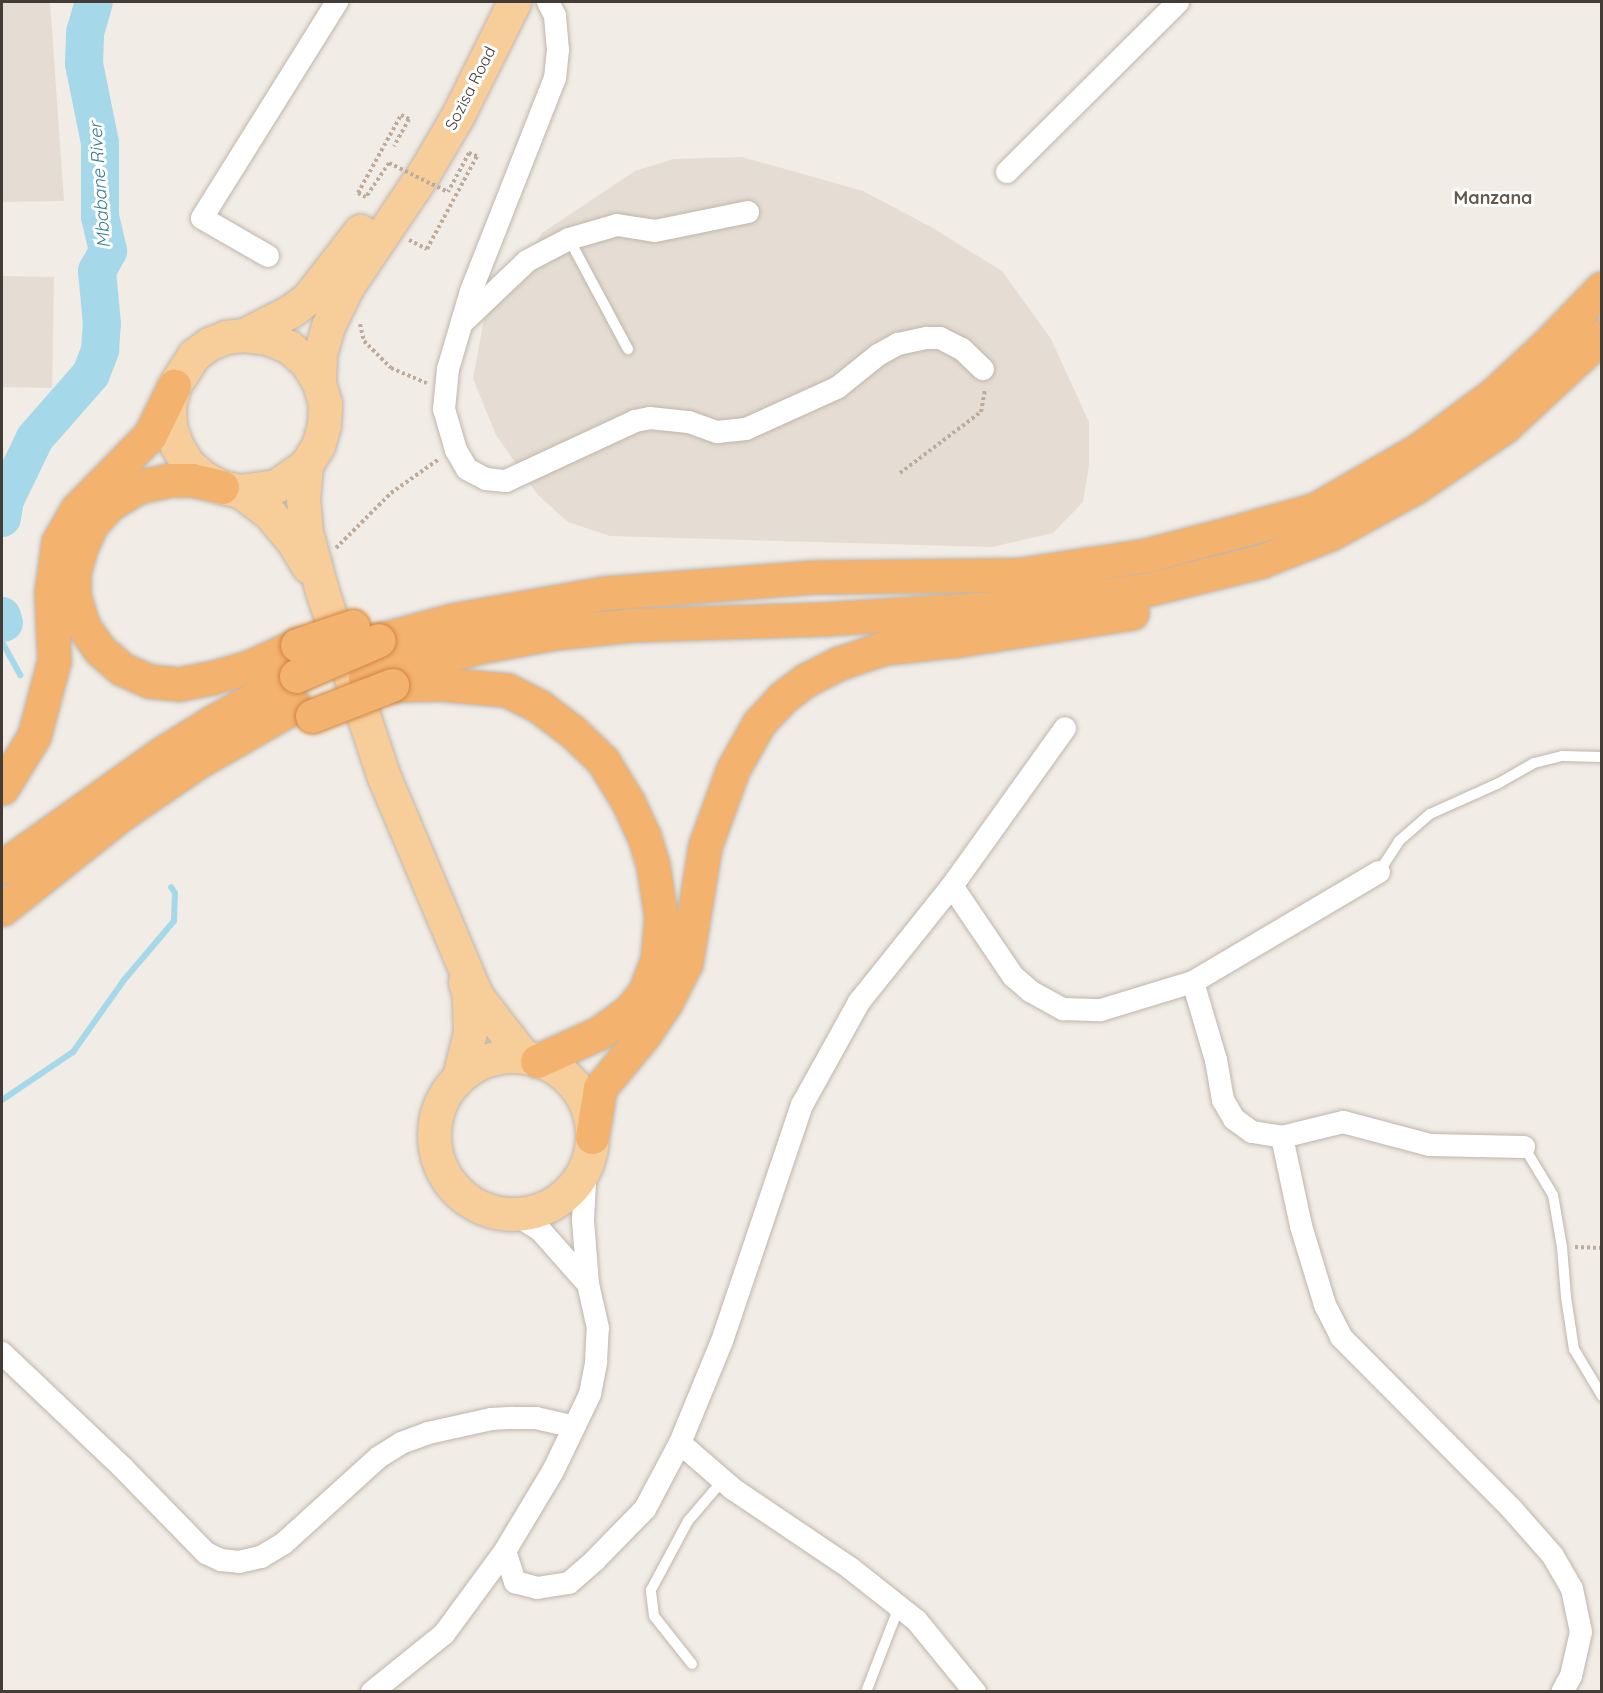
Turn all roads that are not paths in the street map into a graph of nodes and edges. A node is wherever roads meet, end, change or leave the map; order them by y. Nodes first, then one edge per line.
1 (337, 2) edge
2 (514, 2) edge
3 (548, 2) edge
4 (1178, 2) edge
5 (1007, 172) dead end
6 (424, 173) junction
7 (748, 212) dead end
8 (569, 239) junction
9 (268, 256) dead end
10 (1602, 288) edge
11 (462, 323) junction
12 (244, 335) junction
13 (1602, 336) edge
14 (628, 348) dead end
15 (983, 369) road end
16 (319, 383) junction
17 (174, 386) junction
18 (306, 465) junction
19 (1414, 488) junction
20 (231, 489) junction
21 (322, 591) junction
22 (378, 681) junction
23 (300, 686) junction
24 (1065, 728) dead end
25 (1602, 757) edge
26 (2, 788) edge
27 (2, 867) edge
28 (1379, 872) joint
29 (952, 886) junction
30 (2, 909) edge
31 (456, 950) junction
32 (1193, 982) junction
33 (530, 1059) junction
34 (459, 1077) junction
35 (1282, 1137) junction
36 (1524, 1147) joint
37 (589, 1151) junction
38 (515, 1214) junction
39 (588, 1284) junction
40 (2, 1353) edge
41 (1602, 1396) edge
42 (574, 1427) junction
43 (680, 1443) junction
44 (723, 1480) junction
45 (505, 1551) junction
46 (899, 1606) junction
47 (692, 1664) dead end
48 (372, 1692) edge
49 (866, 1692) edge
50 (975, 1692) edge
51 (1562, 1692) edge

1 - 9 street
2 - 6 main road, Sozisa Road
3 - 11 street
4 - 5 street
6 - 12 main road
6 - 16 main road
7 - 8 street
8 - 11 street
8 - 14 lane
10 - 23 highway, bridge
11 - 15 street
12 - 16 main road
12 - 17 main road
13 - 19 highway
16 - 18 main road
17 - 20 main road
17 - 26 highway
18 - 20 main road
18 - 21 main road
19 - 22 highway
19 - 37 highway
20 - 21 main road
20 - 23 highway
21 - 31 main road
22 - 23 highway, bridge
22 - 33 highway
23 - 27 highway
23 - 30 highway
24 - 29 street
25 - 28 lane
28 - 32 street
29 - 32 street
29 - 43 street
31 - 33 main road
31 - 34 main road
32 - 35 street
33 - 34 main road
33 - 37 main road
34 - 38 main road
35 - 36 street
35 - 51 street
36 - 41 lane
37 - 38 main road
37 - 39 street
38 - 39 street
39 - 42 street
40 - 42 street
42 - 45 street
43 - 44 street
43 - 45 street
44 - 46 street
44 - 47 lane
45 - 48 street
46 - 49 lane
46 - 50 street

